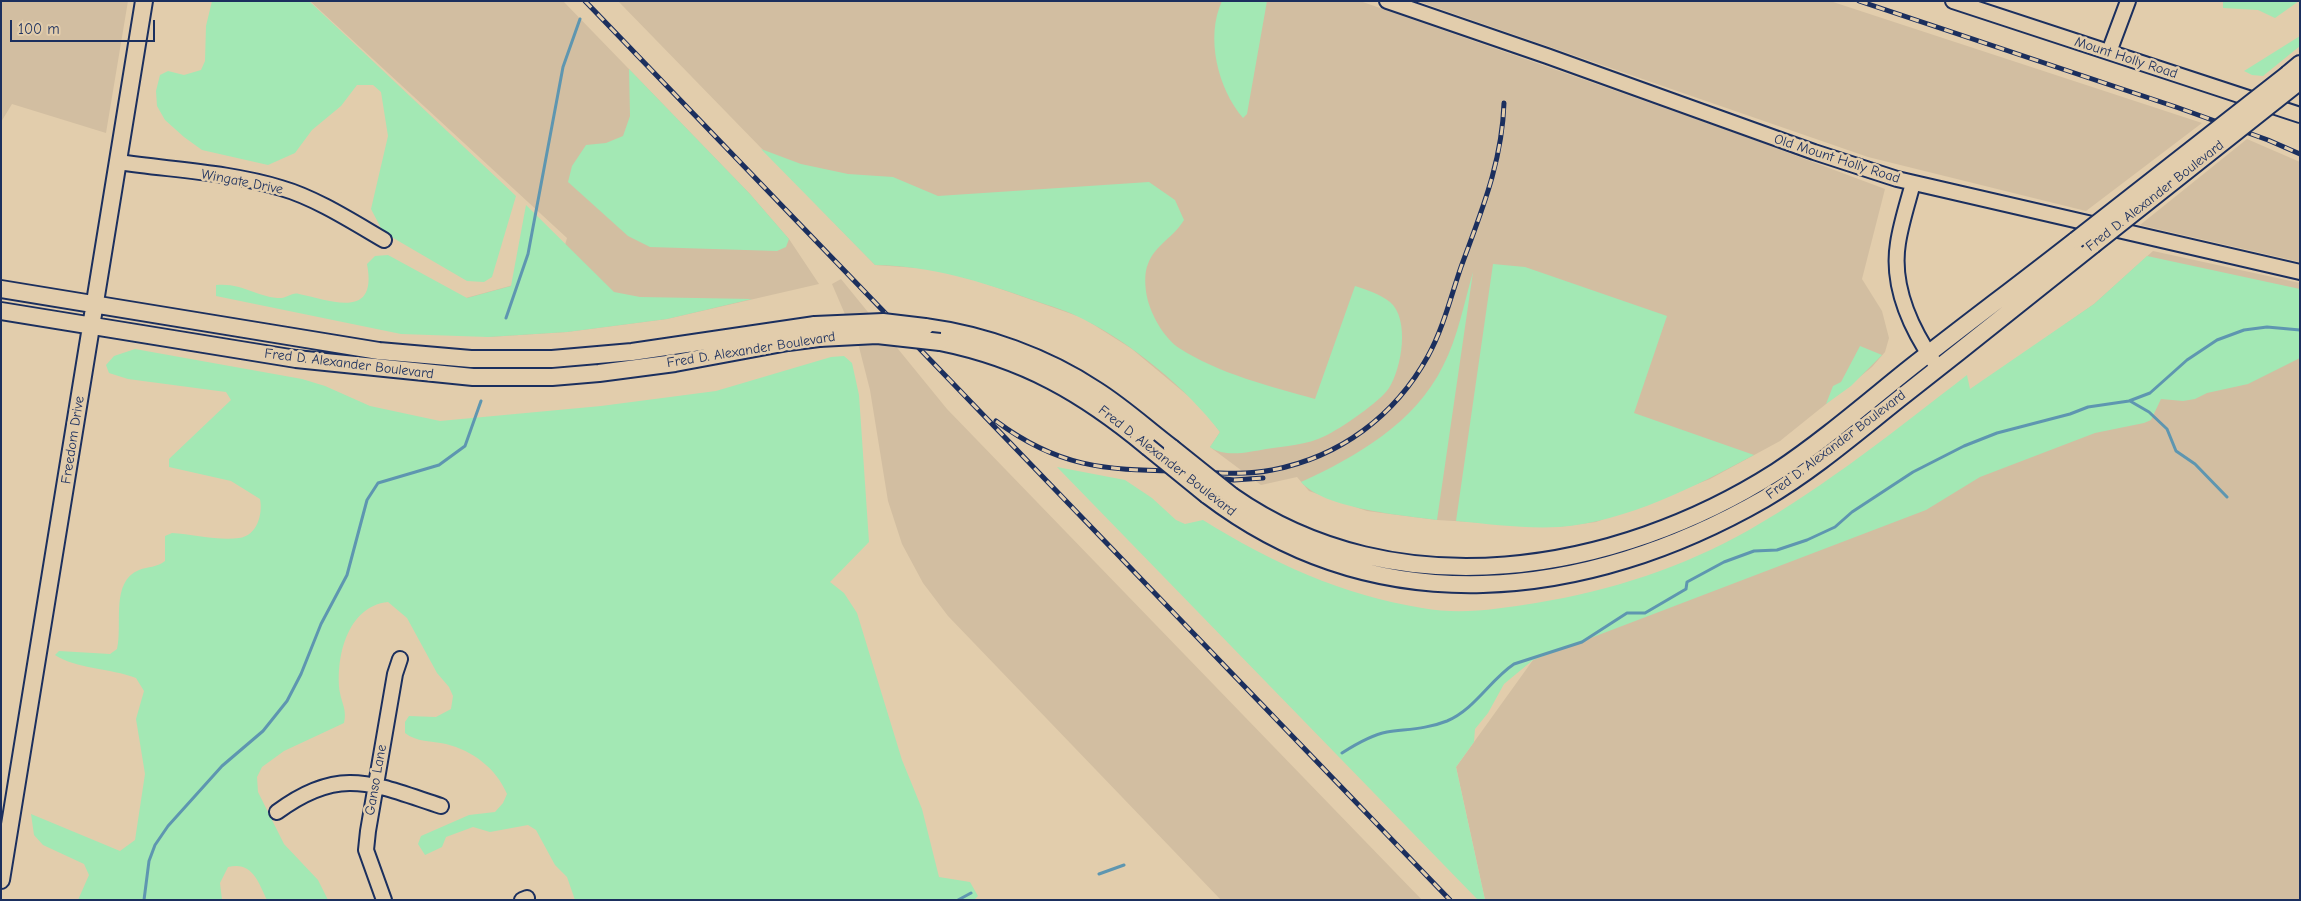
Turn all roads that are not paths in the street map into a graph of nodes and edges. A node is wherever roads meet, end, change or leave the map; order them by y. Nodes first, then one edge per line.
1 (144, 1) edge
2 (1387, 1) edge
3 (1953, 1) edge
4 (2128, 1) edge
5 (2109, 52) junction
6 (2296, 73) edge
7 (2300, 115) edge
8 (118, 162) junction
9 (1913, 183) junction
10 (384, 240) dead end
11 (2300, 272) edge
12 (1, 288) edge
13 (95, 304) junction
14 (1, 311) edge
15 (92, 326) junction
16 (817, 332) junction
17 (1928, 354) junction
18 (1938, 368) junction
19 (400, 659) dead end
20 (374, 785) junction
21 (440, 806) dead end
22 (277, 812) dead end
23 (1, 880) edge
24 (384, 900) edge

1 - 8 main road, Freedom Drive
2 - 9 street, Old Mount Holly Road
3 - 5 street, Mount Holly Road
4 - 5 street
5 - 7 street, Mount Holly Road
6 - 17 main road, Fred D. Alexander Boulevard, bridge
6 - 18 main road, Fred D. Alexander Boulevard, bridge
8 - 10 street, Wingate Drive
8 - 13 main road, Freedom Drive
9 - 11 street, Old Mount Holly Road
9 - 17 street
12 - 13 main road, Fred D. Alexander Boulevard
13 - 15 main road, Freedom Drive
13 - 16 main road, Fred D. Alexander Boulevard
14 - 15 main road, Fred D. Alexander Boulevard
15 - 16 main road, Fred D. Alexander Boulevard
15 - 23 main road, Freedom Drive
16 - 17 main road, Fred D. Alexander Boulevard, bridge
16 - 18 main road, Fred D. Alexander Boulevard, bridge
17 - 18 street
19 - 20 street, Ganso Lane
20 - 21 street
20 - 22 street
20 - 24 street, Ganso Lane

